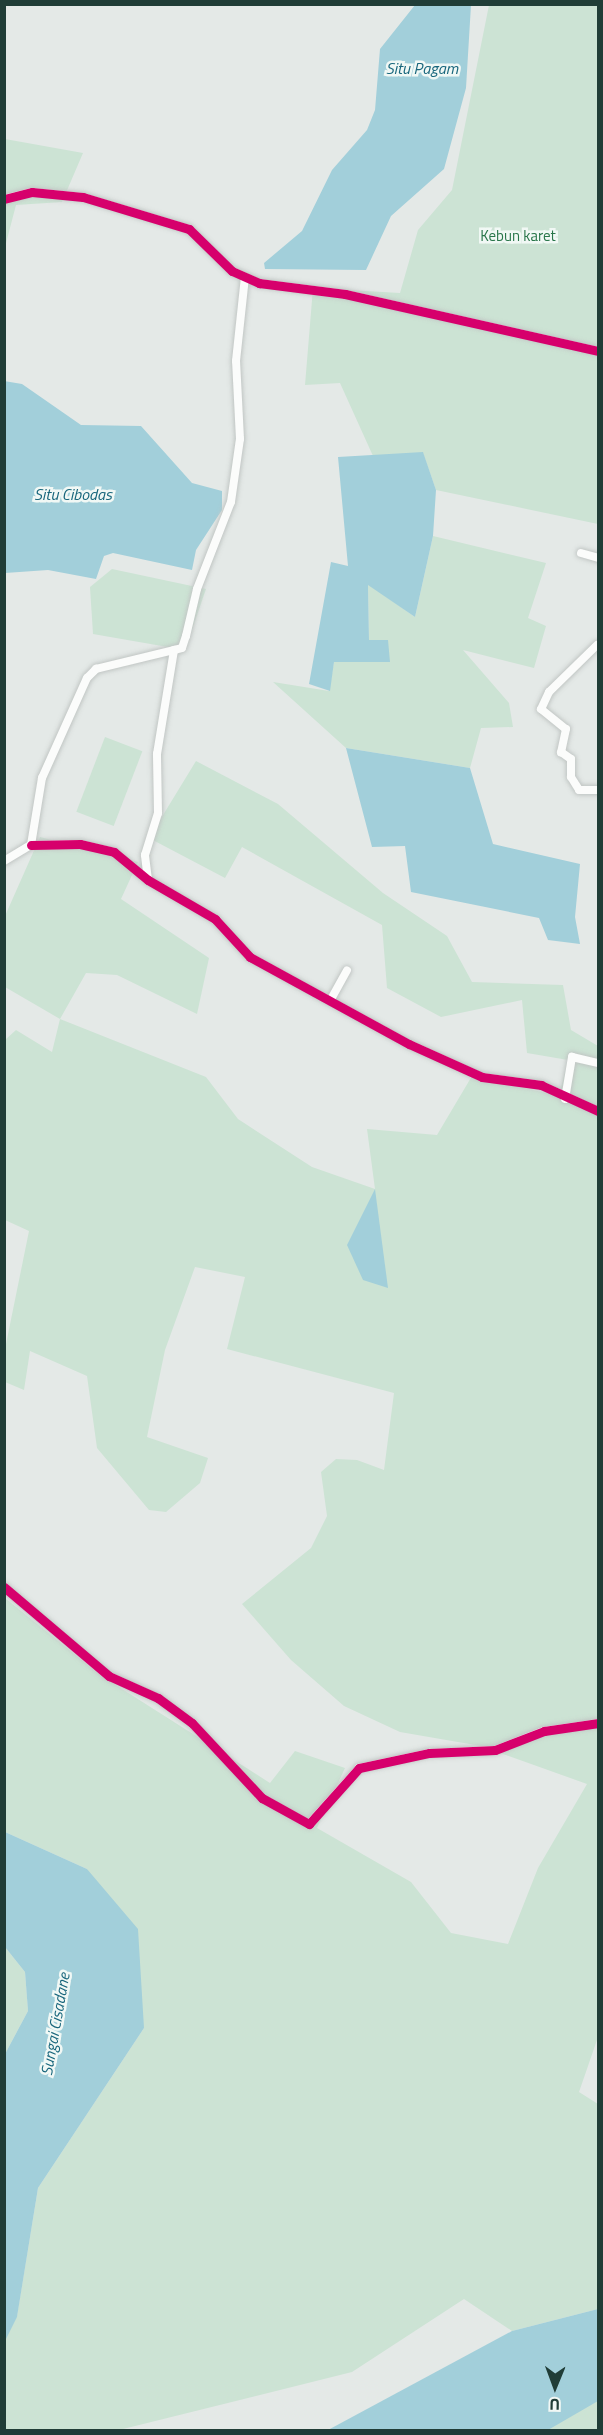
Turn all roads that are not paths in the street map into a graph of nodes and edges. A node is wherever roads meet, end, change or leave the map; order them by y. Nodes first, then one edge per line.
1 (4, 199) edge
2 (245, 277) junction
3 (598, 351) edge
4 (581, 554) dead end
5 (598, 558) edge
6 (597, 645) dead end
7 (174, 650) junction
8 (598, 790) edge
9 (31, 845) junction
10 (4, 861) edge
11 (147, 880) junction
12 (346, 970) dead end
13 (330, 1001) junction
14 (598, 1063) edge
15 (565, 1099) junction
16 (598, 1111) edge
17 (4, 1587) edge
18 (598, 1723) edge

1 - 2 street
2 - 3 street
2 - 7 street
4 - 5 street
6 - 8 street
7 - 9 street
7 - 11 street
9 - 10 street
9 - 11 street
11 - 13 street
12 - 13 street
13 - 15 street
14 - 15 street
15 - 16 street
17 - 18 street

